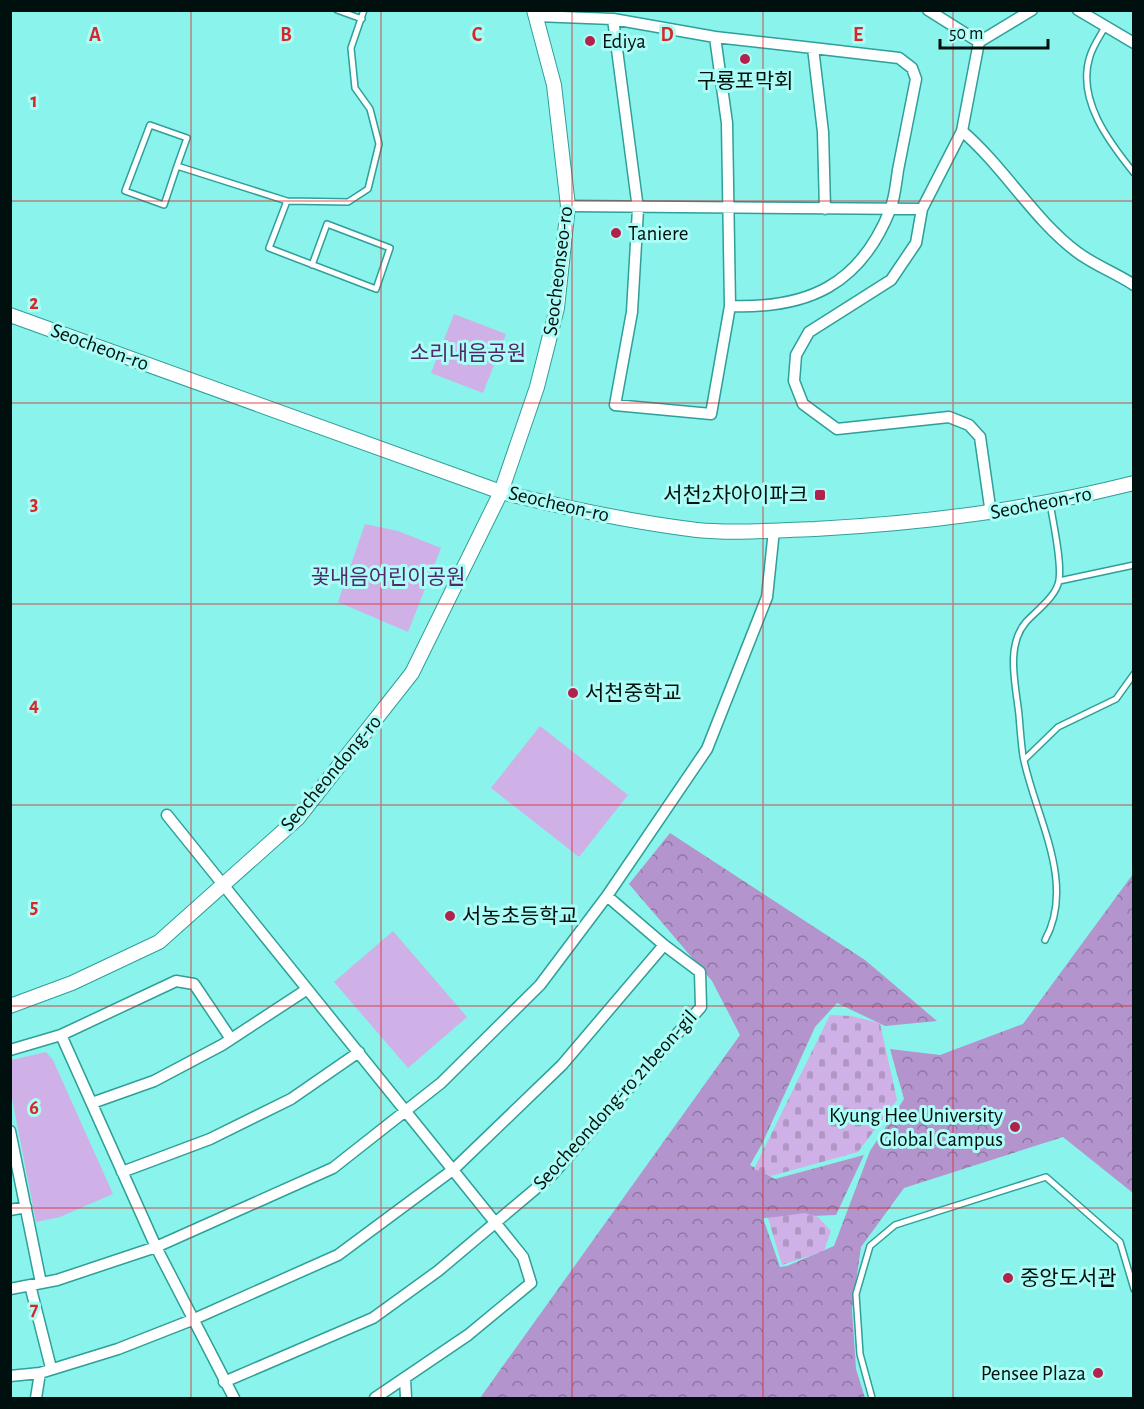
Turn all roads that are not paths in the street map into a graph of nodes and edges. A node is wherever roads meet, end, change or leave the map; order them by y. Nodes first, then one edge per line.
1 (337, 10) edge
2 (364, 10) edge
3 (928, 10) edge
4 (1032, 10) edge
5 (1078, 10) edge
6 (535, 13) edge
7 (362, 19) junction
8 (613, 19) junction
9 (1105, 27) junction
10 (715, 37) junction
11 (979, 42) junction
12 (1134, 43) edge
13 (813, 48) junction
14 (963, 131) junction
15 (177, 166) junction
16 (1134, 173) edge
17 (287, 201) junction
18 (568, 206) junction
19 (638, 208) junction
20 (730, 209) junction
21 (825, 209) junction
22 (891, 209) junction
23 (922, 209) junction
24 (312, 265) junction
25 (1134, 285) edge
26 (730, 306) junction
27 (10, 315) edge
28 (1134, 483) edge
29 (501, 492) junction
30 (1050, 503) junction
31 (991, 514) junction
32 (774, 530) junction
33 (1134, 565) edge
34 (1059, 581) junction
35 (1134, 674) edge
36 (1024, 760) junction
37 (167, 815) dead end
38 (223, 885) junction
39 (606, 896) junction
40 (1045, 940) dead end
41 (664, 945) junction
42 (306, 990) junction
43 (10, 1005) edge
44 (61, 1035) junction
45 (231, 1039) junction
46 (10, 1050) edge
47 (359, 1053) junction
48 (92, 1103) junction
49 (406, 1111) junction
50 (11, 1132) edge
51 (454, 1169) junction
52 (122, 1172) junction
53 (26, 1207) junction
54 (10, 1210) edge
55 (496, 1223) junction
56 (156, 1247) junction
57 (41, 1283) junction
58 (30, 1286) junction
59 (10, 1289) edge
60 (1134, 1289) edge
61 (192, 1320) junction
62 (51, 1368) junction
63 (40, 1373) junction
64 (10, 1376) edge
65 (405, 1378) junction
66 (224, 1382) junction
67 (36, 1398) edge
68 (234, 1398) edge
69 (375, 1398) edge
70 (406, 1398) edge
71 (872, 1398) edge

1 - 7 lane
2 - 7 lane
3 - 11 street
4 - 11 street
5 - 9 street
6 - 8 street
6 - 18 street, Seocheonseo-ro
7 - 17 lane
8 - 10 street
8 - 19 street
9 - 12 street
9 - 16 lane
10 - 13 street
10 - 20 street
11 - 14 street
13 - 21 street
13 - 22 street
14 - 23 street
14 - 25 street
15 - 15 lane
15 - 17 lane
17 - 24 lane
18 - 19 street
18 - 29 street, Seocheonseo-ro
19 - 20 street
19 - 26 street
20 - 21 street
20 - 26 street
21 - 22 street
22 - 23 street
22 - 26 street
23 - 31 street
24 - 24 lane
27 - 29 street, Seocheon-ro
28 - 30 street, Seocheon-ro
29 - 32 street, Seocheon-ro
29 - 38 street, Seocheondong-ro
30 - 31 street, Seocheon-ro
30 - 34 lane
31 - 32 street, Seocheon-ro
32 - 39 street
33 - 34 lane
34 - 36 lane
35 - 36 lane
36 - 40 lane
37 - 38 street
38 - 42 street
38 - 43 street, Seocheondong-ro
39 - 41 street, Seocheondong-ro 21beon-gil
39 - 49 street
41 - 51 street
41 - 55 street, Seocheondong-ro 21beon-gil
42 - 45 street
42 - 47 street
44 - 45 street
44 - 46 street
44 - 48 street
45 - 48 street
47 - 49 street
47 - 52 street
48 - 52 street
49 - 51 street
49 - 56 street
50 - 53 street
51 - 55 street
51 - 61 street
52 - 56 street
53 - 54 street
53 - 57 street
55 - 65 street
55 - 66 street, Seocheondong-ro 21beon-gil
56 - 57 street
56 - 61 street
57 - 58 street
58 - 59 street
58 - 62 street
60 - 71 lane
61 - 62 street
61 - 66 street
62 - 63 street
63 - 64 street
63 - 67 street
65 - 69 street
65 - 70 street
66 - 68 street

